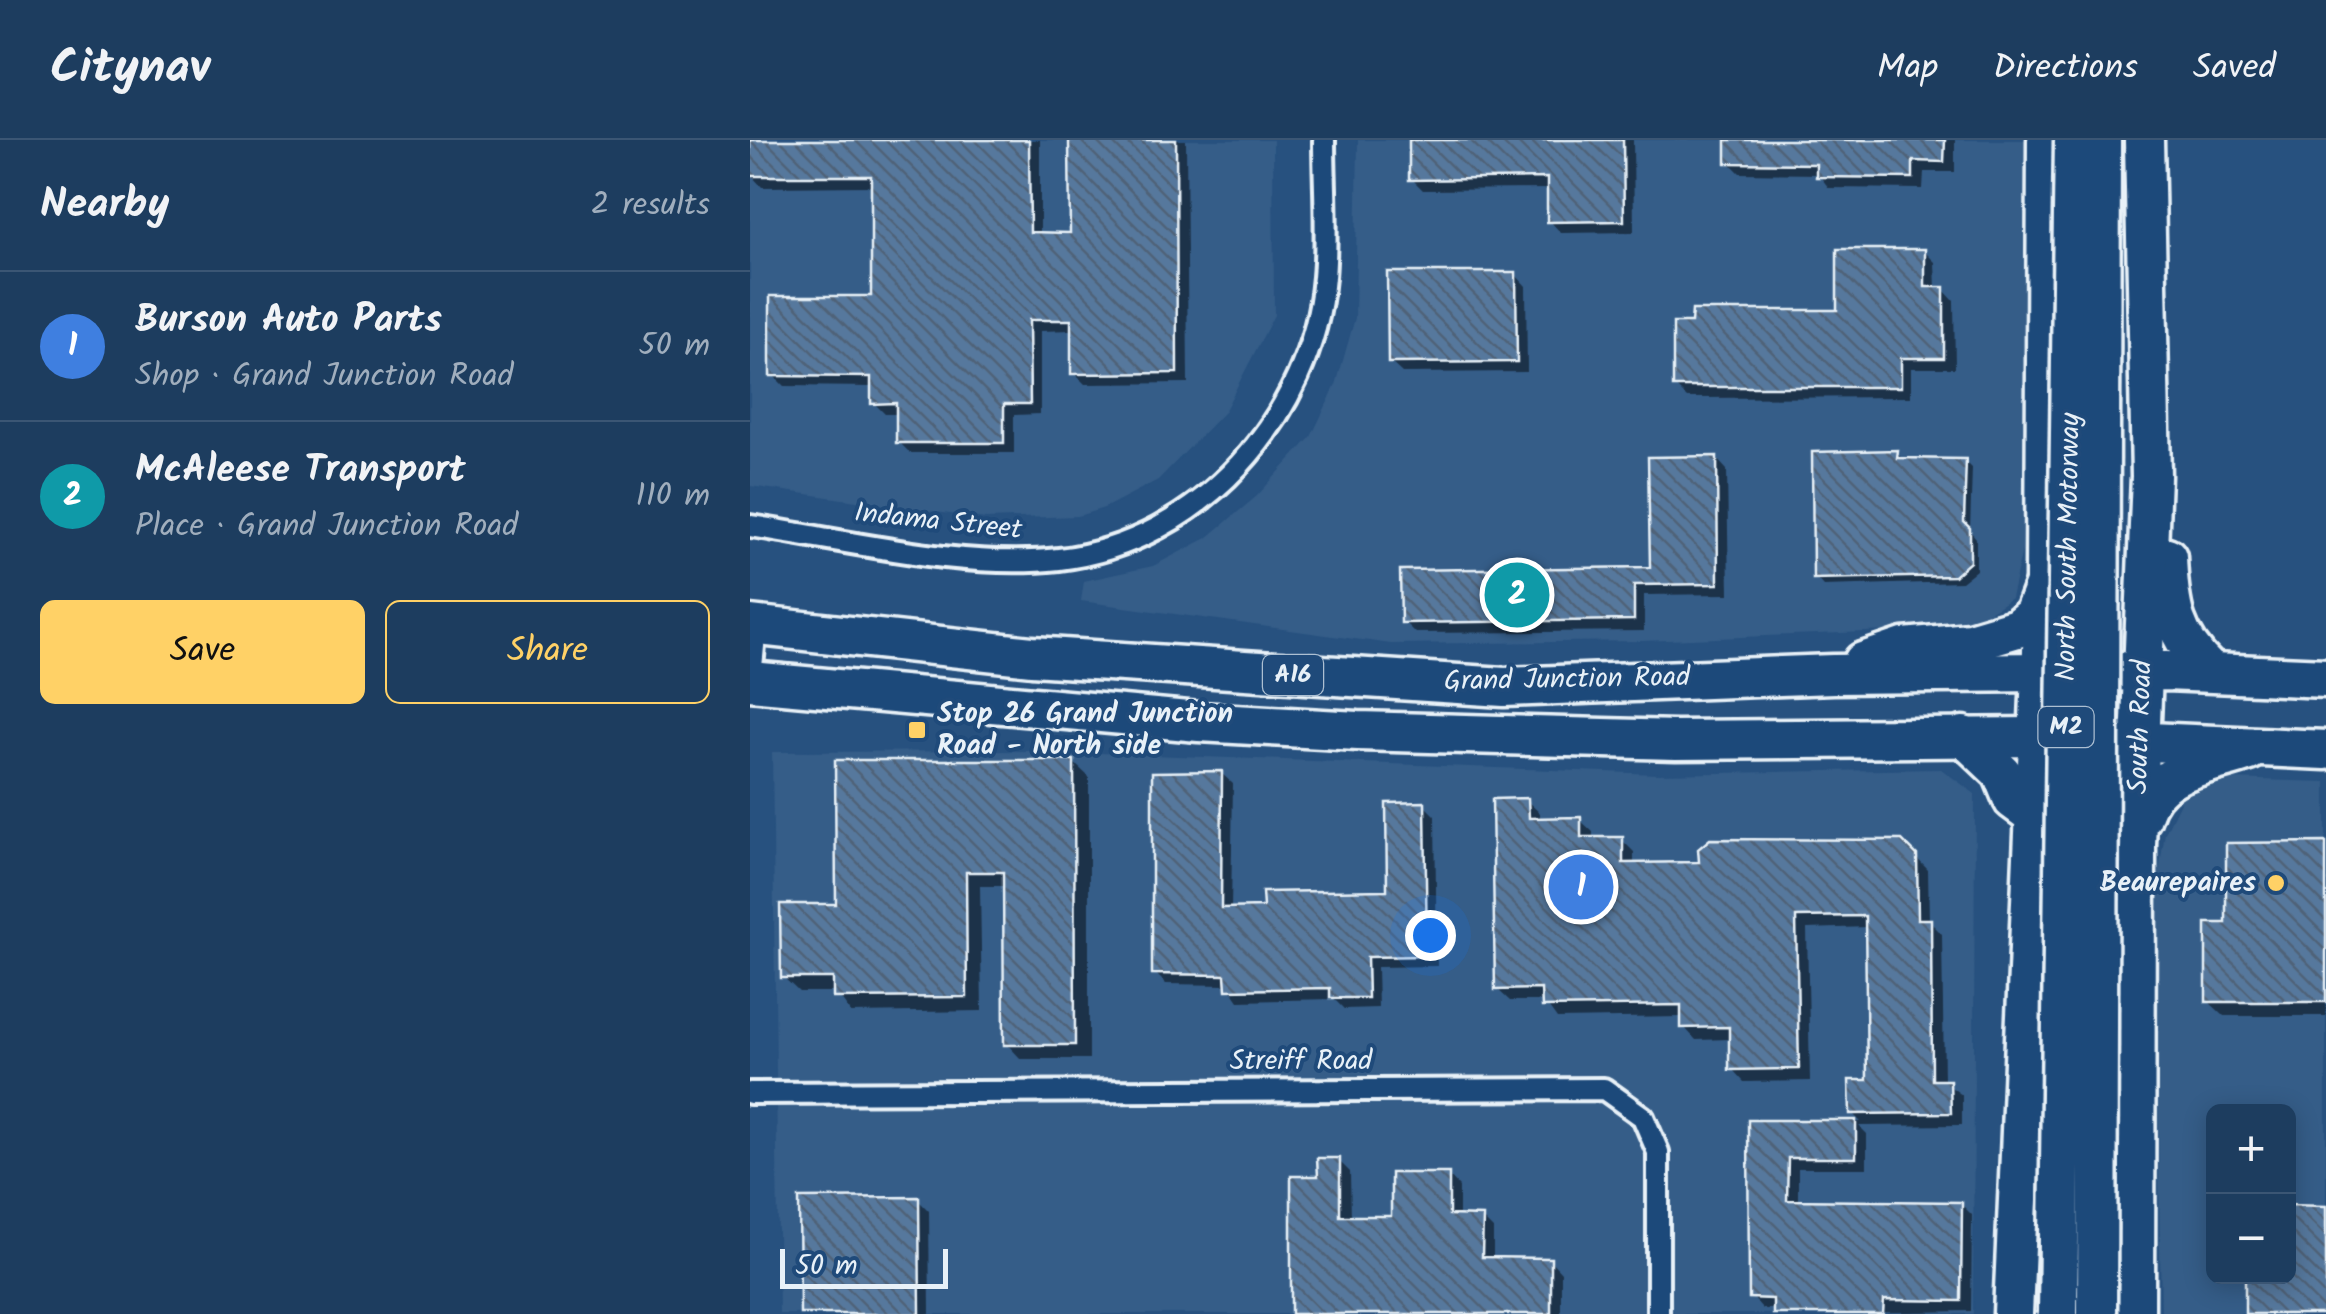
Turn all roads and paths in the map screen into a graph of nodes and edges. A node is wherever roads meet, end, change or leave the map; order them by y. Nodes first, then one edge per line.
1 (1324, 140) edge
2 (2047, 140) edge
3 (2074, 140) edge
4 (2101, 140) edge
5 (2144, 140) edge
6 (2151, 476) junction
7 (750, 526) edge
8 (2147, 572) junction
9 (2046, 582) junction
10 (753, 625) edge
11 (2144, 671) junction
12 (2210, 671) junction
13 (2039, 672) junction
14 (1833, 674) junction
15 (2326, 678) edge
16 (750, 683) edge
17 (1963, 736) junction
18 (2040, 736) junction
19 (2142, 738) junction
20 (2266, 746) junction
21 (2326, 750) edge
22 (2036, 817) junction
23 (2136, 845) junction
24 (750, 1093) edge
25 (2014, 1296) edge
26 (1658, 1314) edge
27 (2058, 1314) edge
28 (2098, 1314) edge
29 (2135, 1314) edge

1 - 7 street, Indama Street
2 - 9 highway
3 - 27 highway, North South Motorway / M2, bridge
4 - 28 highway, North South Motorway / M2, bridge
5 - 6 highway, South Road
6 - 8 highway, South Road
6 - 12 highway
8 - 9 highway
8 - 11 highway, South Road
9 - 13 highway
9 - 14 highway
10 - 14 highway, Grand Junction Road / A16
10 - 16 street
11 - 12 highway, Grand Junction Road / A16
11 - 13 highway, Grand Junction Road / A16
11 - 19 highway, South Road
12 - 15 highway, Grand Junction Road / A16
13 - 14 highway, Grand Junction Road / A16
13 - 18 highway
16 - 17 highway, Grand Junction Road / A16
17 - 18 highway, Grand Junction Road / A16
17 - 22 highway
18 - 19 highway, Grand Junction Road / A16
18 - 22 highway
19 - 20 highway, Grand Junction Road / A16
19 - 23 highway, South Road
20 - 21 highway, Grand Junction Road / A16
20 - 23 highway
22 - 25 highway
23 - 29 highway, South Road
24 - 26 street, Streiff Road

